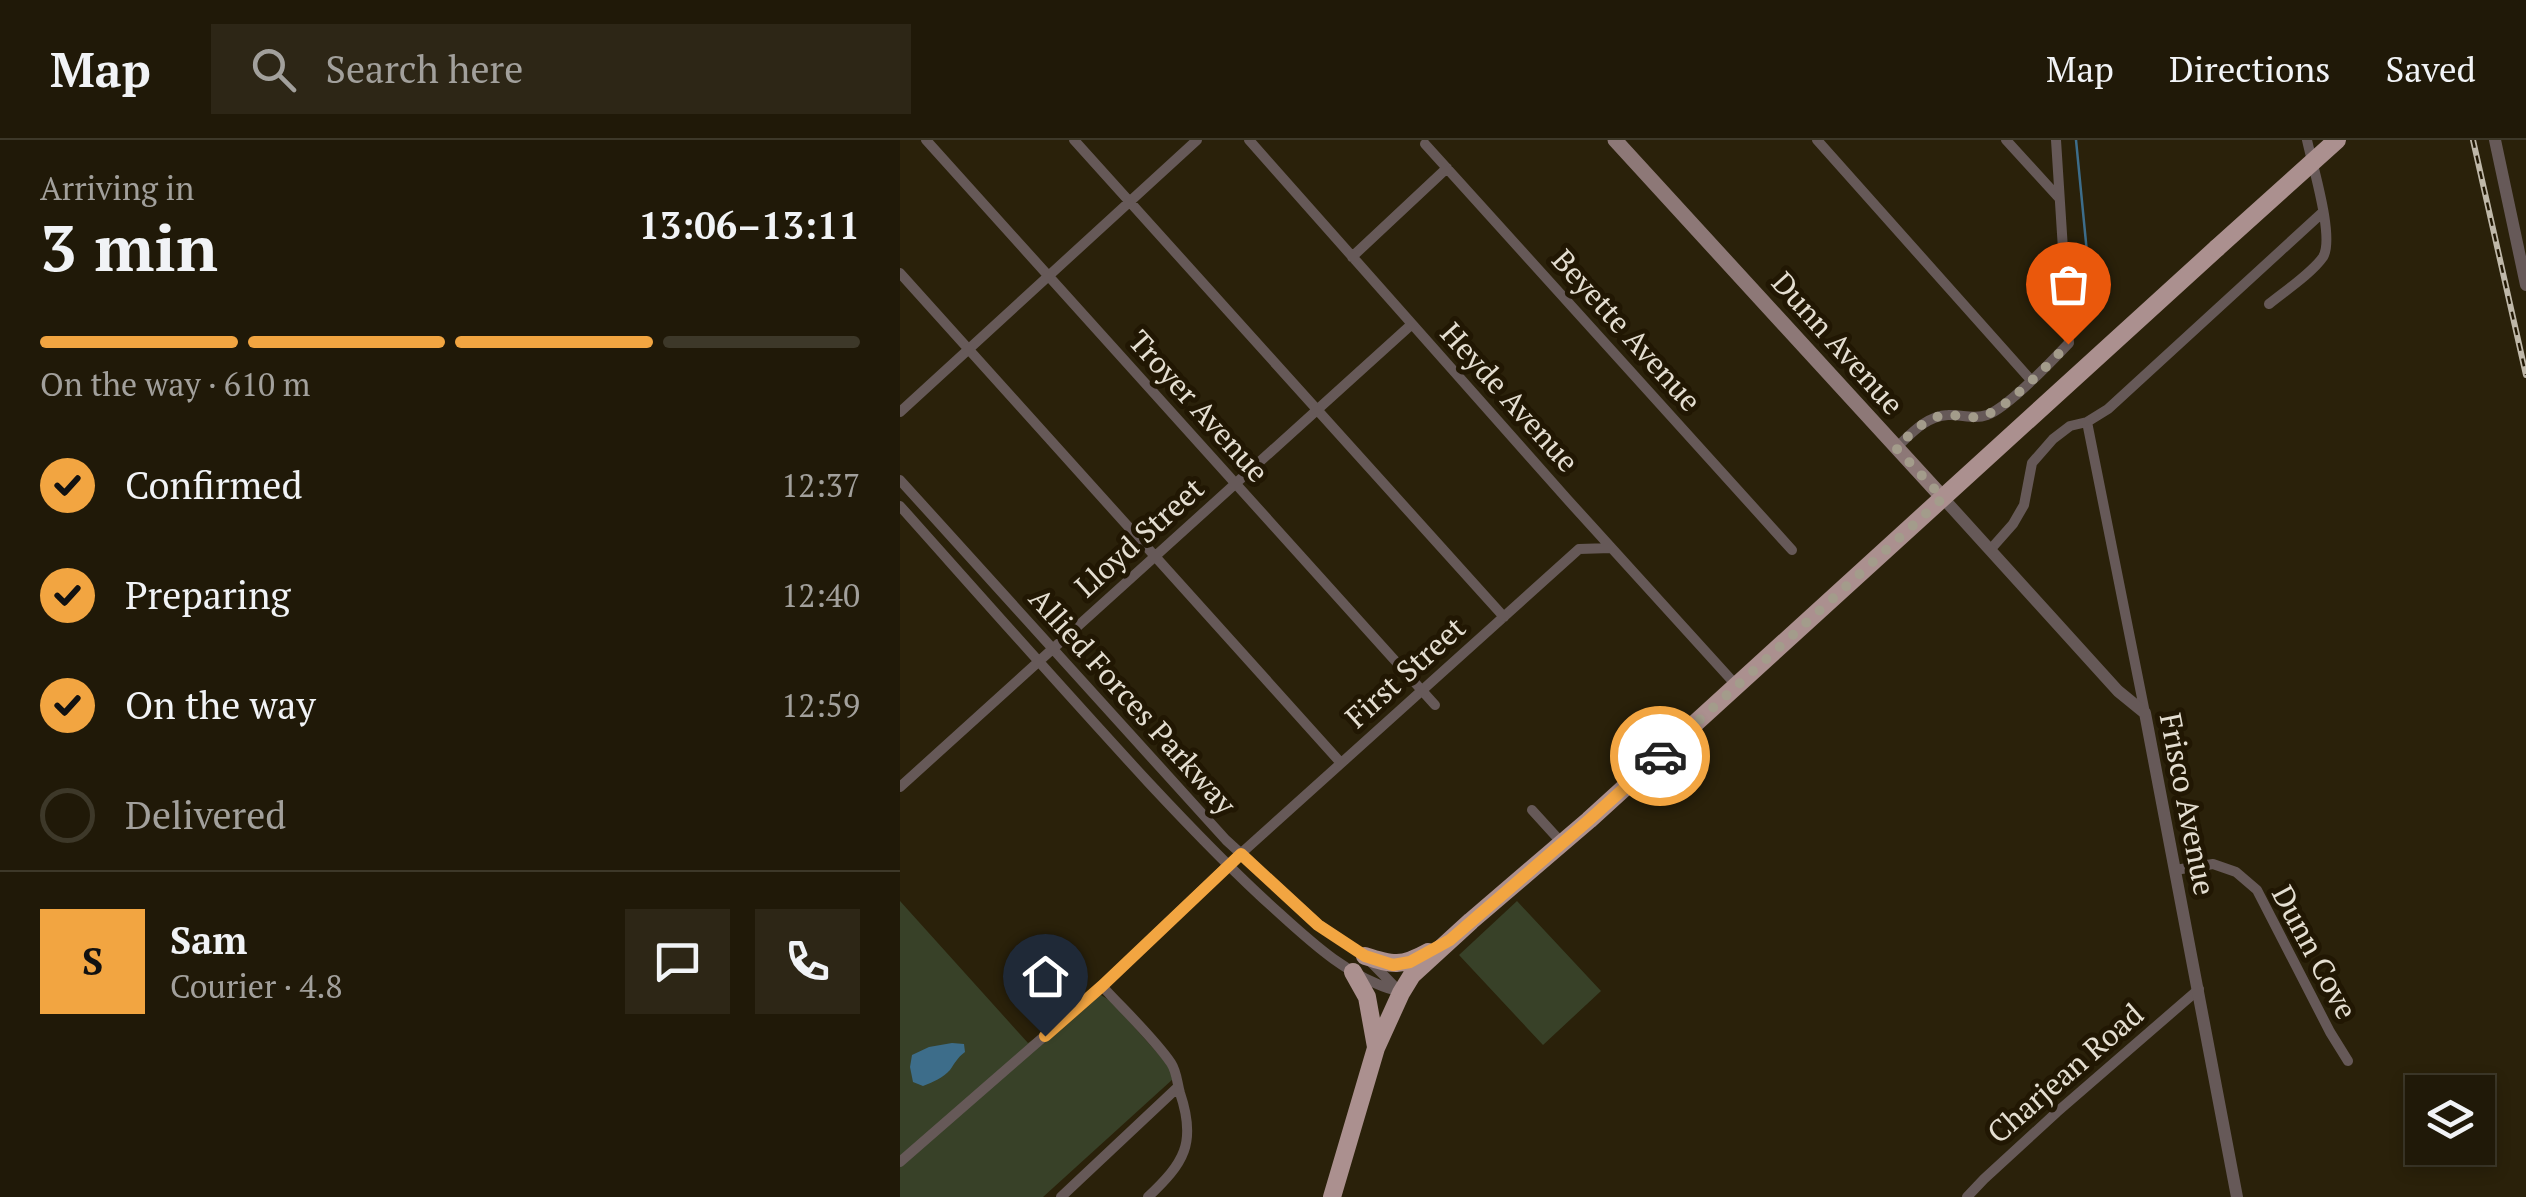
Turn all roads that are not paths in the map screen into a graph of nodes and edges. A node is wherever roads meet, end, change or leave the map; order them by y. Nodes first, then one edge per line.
1 (926, 140) edge
2 (1074, 140) edge
3 (1197, 140) edge
4 (1250, 140) edge
5 (1615, 140) edge
6 (1817, 140) edge
7 (2006, 140) edge
8 (2056, 140) edge
9 (2307, 140) edge
10 (2337, 140) edge
11 (2495, 140) edge
12 (1425, 144) dead end
13 (1447, 168) junction
14 (2060, 200) junction
15 (1130, 202) junction
16 (2324, 212) junction
17 (1352, 257) junction
18 (900, 272) edge
19 (1049, 276) junction
20 (2526, 285) edge
21 (2269, 304) dead end
22 (1412, 324) junction
23 (969, 349) junction
24 (2030, 380) junction
25 (1318, 410) junction
26 (900, 412) edge
27 (2087, 422) junction
28 (1896, 448) junction
29 (900, 480) edge
30 (1236, 484) junction
31 (1943, 498) junction
32 (900, 506) edge
33 (1611, 548) junction
34 (1792, 550) dead end
35 (1990, 550) junction
36 (1155, 556) junction
37 (1504, 617) junction
38 (1052, 650) junction
39 (1039, 662) junction
40 (1736, 686) junction
41 (1422, 691) junction
42 (1435, 704) dead end
43 (2145, 714) junction
44 (1341, 763) junction
45 (900, 787) edge
46 (1532, 810) dead end
47 (1562, 843) junction
48 (1241, 854) junction
49 (1227, 866) junction
50 (2175, 870) junction
51 (1450, 940) junction
52 (1365, 956) junction
53 (1353, 972) junction
54 (1102, 986) junction
55 (2199, 989) junction
56 (1400, 992) junction
57 (1376, 1048) junction
58 (2348, 1061) dead end
59 (1178, 1086) junction
60 (900, 1162) edge
61 (1061, 1197) edge
62 (1148, 1197) edge
63 (1332, 1197) edge
64 (1968, 1197) edge
65 (2237, 1197) edge

1 - 19 street, Troyer Avenue
2 - 15 street
3 - 15 street
4 - 17 street, Heyde Avenue
5 - 28 main road, Dunn Avenue
6 - 24 street
7 - 14 street
8 - 14 street
9 - 16 street
10 - 31 main road, bridge
11 - 20 street
12 - 13 street, Beyette Avenue
13 - 17 street
13 - 34 street, Beyette Avenue
14 - 24 street
15 - 19 street
15 - 25 street
16 - 21 street
16 - 27 street
17 - 22 street, Heyde Avenue
18 - 23 street
19 - 23 street
19 - 30 street, Troyer Avenue
22 - 25 street, Lloyd Street
22 - 33 street, Heyde Avenue
23 - 26 street
23 - 36 street
24 - 28 street
25 - 30 street, Lloyd Street
25 - 37 street
27 - 35 street
27 - 43 street, Frisco Avenue
28 - 31 main road, Dunn Avenue
29 - 38 street, Allied Forces Parkway
30 - 36 street, Lloyd Street
30 - 41 street, Troyer Avenue
31 - 35 street, Dunn Avenue
31 - 40 main road
32 - 39 street, Allied Forces Parkway
33 - 37 street, First Street
33 - 40 street, Heyde Avenue
35 - 43 street, Dunn Avenue
36 - 38 street, Lloyd Street
36 - 44 street
37 - 41 street, First Street
38 - 39 street, Lloyd Street
38 - 48 street, Allied Forces Parkway
39 - 45 street, Lloyd Street
39 - 49 street, Allied Forces Parkway
40 - 47 main road
41 - 42 street, Troyer Avenue
41 - 44 street, First Street
43 - 50 street, Frisco Avenue
44 - 48 street, First Street
46 - 47 street
47 - 51 main road
48 - 49 street, First Street
48 - 52 street, Allied Forces Parkway
49 - 53 street, Allied Forces Parkway
49 - 54 street, First Street
50 - 55 street, Frisco Avenue
50 - 58 street, Dunn Cove
51 - 52 main road
51 - 56 main road
52 - 56 street, Allied Forces Parkway
53 - 56 street, Allied Forces Parkway
53 - 57 main road
54 - 59 street
54 - 60 street, First Street
55 - 64 street, Charjean Road
55 - 65 street, Frisco Avenue
56 - 57 main road
57 - 63 main road
59 - 61 street
59 - 62 street

